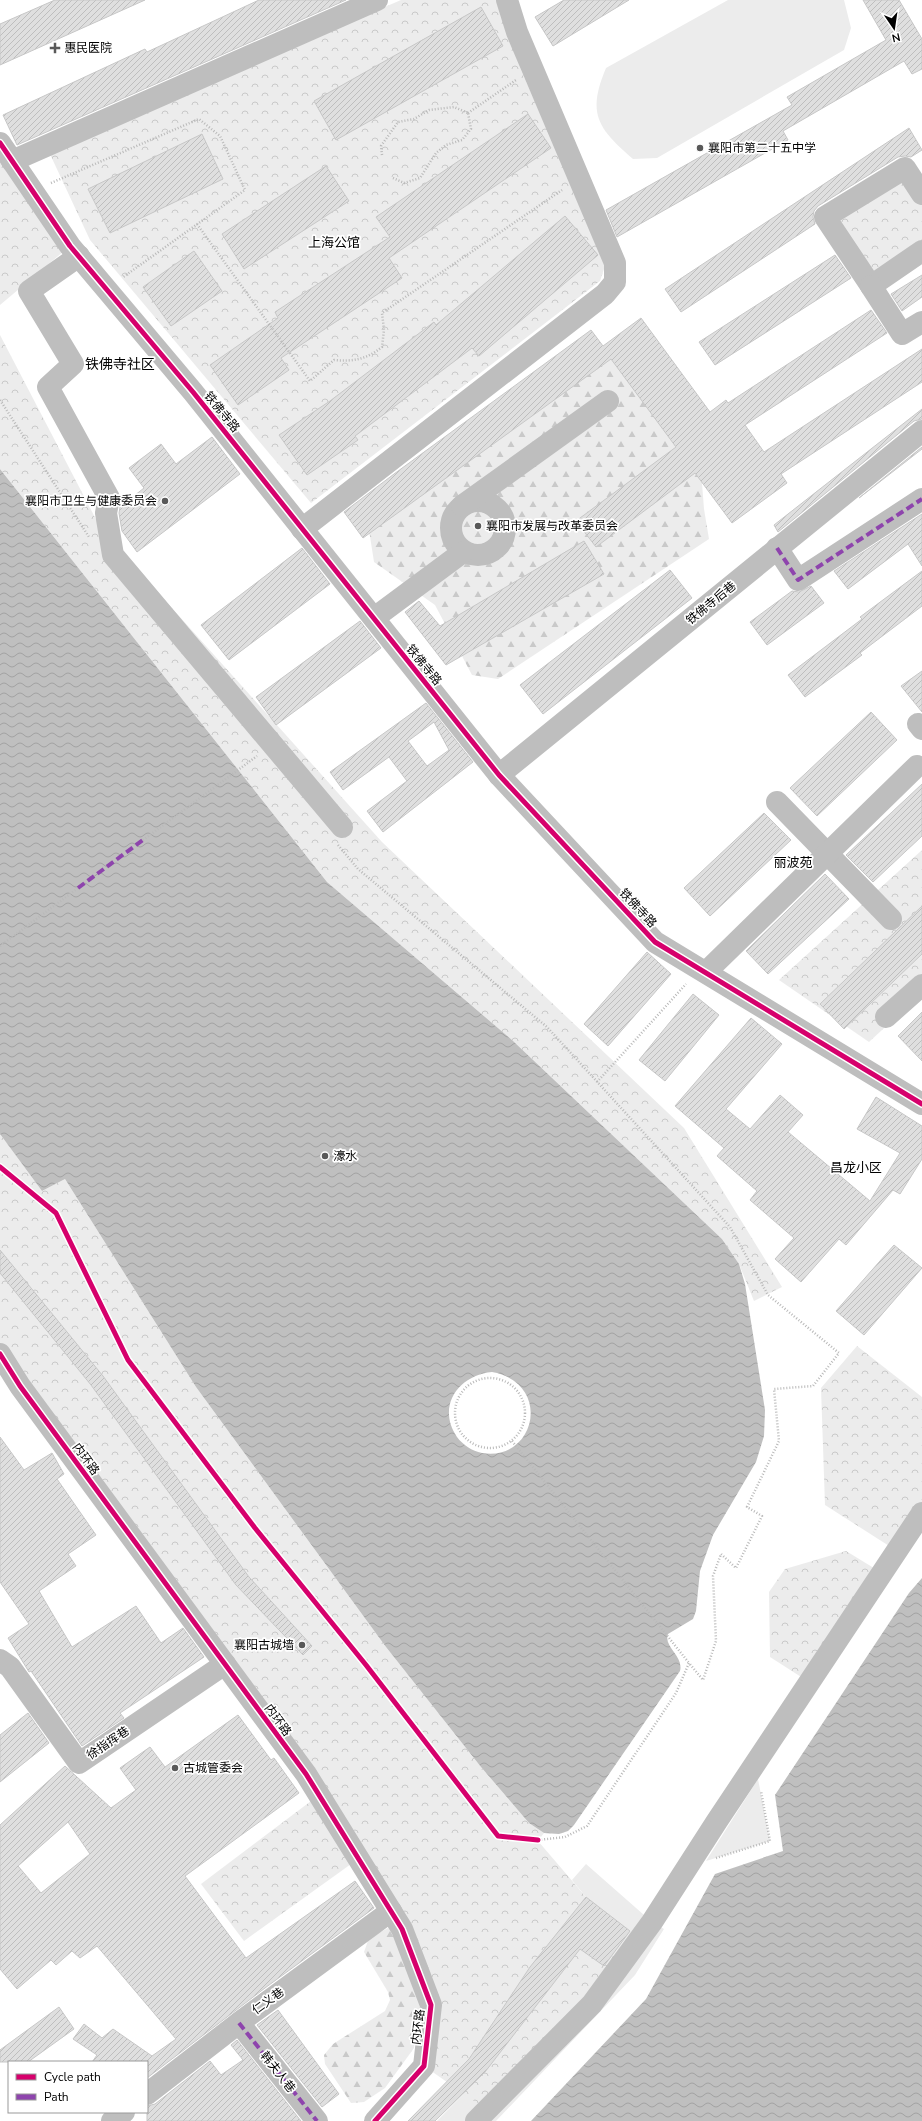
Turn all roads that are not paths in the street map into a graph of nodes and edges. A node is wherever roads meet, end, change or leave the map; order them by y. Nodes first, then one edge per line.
1 (377, 0) edge
2 (507, 0) edge
3 (0, 143) edge
4 (12, 161) junction
5 (922, 194) edge
6 (922, 251) edge
7 (79, 256) junction
8 (871, 286) junction
9 (922, 322) edge
10 (608, 401) dead end
11 (922, 431) edge
12 (922, 499) edge
13 (462, 506) junction
14 (302, 529) junction
15 (777, 548) junction
16 (463, 552) junction
17 (374, 618) junction
18 (917, 766) dead end
19 (499, 774) junction
20 (777, 802) dead end
21 (339, 836) road end
22 (826, 855) junction
23 (891, 919) dead end
24 (703, 971) junction
25 (922, 985) edge
26 (886, 1017) dead end
27 (922, 1104) edge
28 (0, 1354) edge
29 (922, 1513) edge
30 (0, 1660) edge
31 (224, 1664) junction
32 (391, 1911) junction
33 (239, 2022) junction
34 (148, 2093) edge
35 (123, 2113) edge
36 (112, 2121) edge
37 (317, 2121) edge
38 (375, 2121) edge
39 (476, 2121) edge

1 - 4 street
2 - 14 street
3 - 4 street, 铁佛寺路
4 - 7 street, 铁佛寺路
5 - 8 street
6 - 8 street
7 - 14 street, 铁佛寺路
7 - 21 street
8 - 9 street
10 - 13 street
11 - 15 street, 铁佛寺后巷
12 - 15 street
13 - 16 street
13 - 16 street
14 - 17 street, 铁佛寺路
15 - 19 street, 铁佛寺后巷
16 - 17 street
17 - 19 street, 铁佛寺路
18 - 22 street
19 - 24 street, 铁佛寺路
20 - 22 street
22 - 23 street
22 - 24 street
24 - 27 street, 铁佛寺路
25 - 26 street
28 - 31 street, 内环路
29 - 39 street
30 - 31 street, 徐指挥巷
31 - 32 street, 内环路
32 - 33 street, 仁义巷
32 - 38 street, 内环路
33 - 34 street, 仁义巷
33 - 37 street, 韩夫人巷
35 - 36 street

